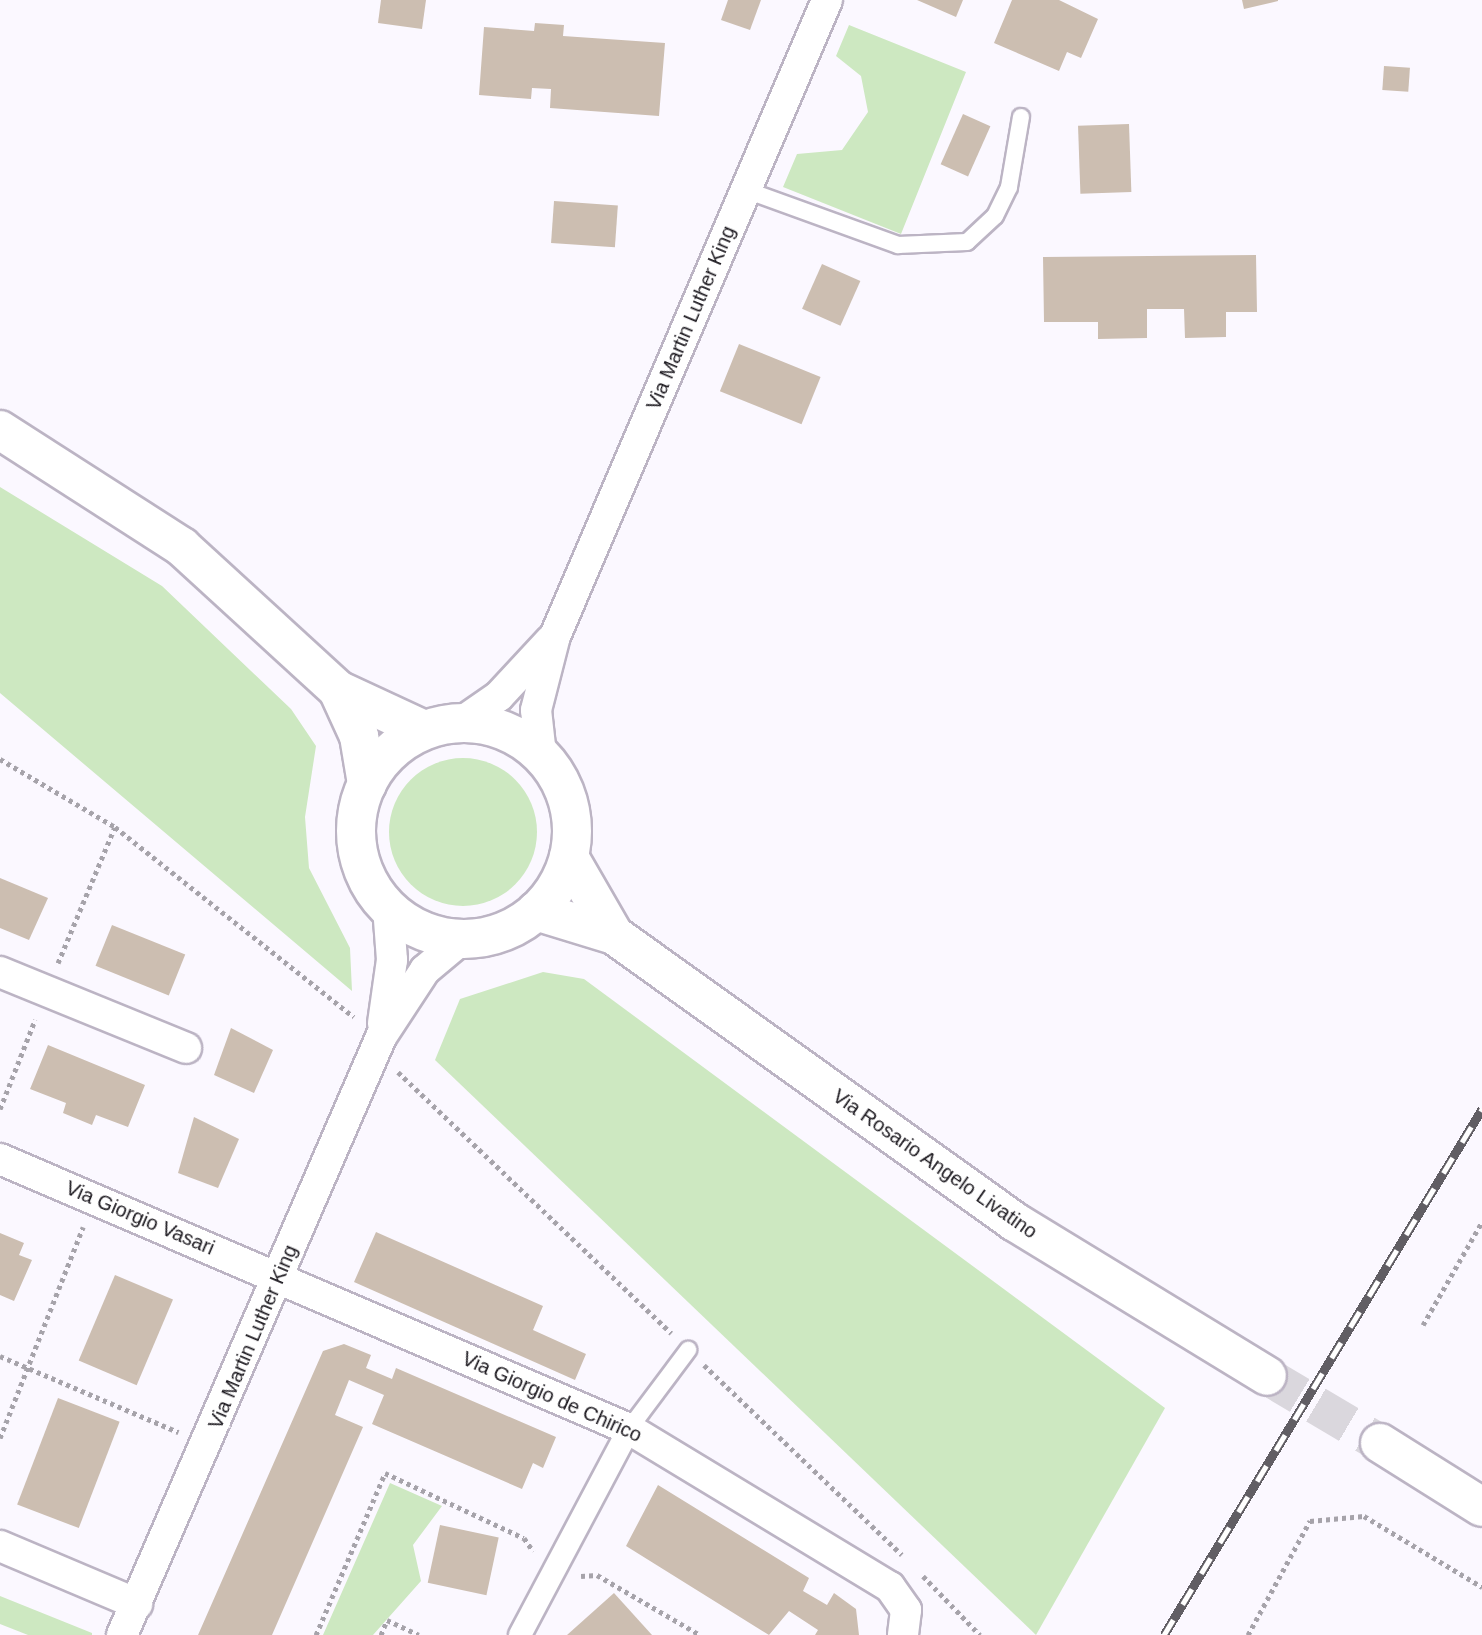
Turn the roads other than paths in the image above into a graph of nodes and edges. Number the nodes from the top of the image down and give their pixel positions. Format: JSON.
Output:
{"nodes":[{"id":1,"x":827,"y":0,"type":"edge"},
{"id":2,"x":1021,"y":117,"type":"dead end"},
{"id":3,"x":746,"y":190,"type":"junction"},
{"id":4,"x":0,"y":430,"type":"edge"},
{"id":5,"x":555,"y":636,"type":"junction"},
{"id":6,"x":338,"y":690,"type":"junction"},
{"id":7,"x":442,"y":726,"type":"junction"},
{"id":8,"x":541,"y":755,"type":"junction"},
{"id":9,"x":367,"y":784,"type":"junction"},
{"id":10,"x":569,"y":857,"type":"junction"},
{"id":11,"x":388,"y":907,"type":"junction"},
{"id":12,"x":536,"y":911,"type":"junction"},
{"id":13,"x":614,"y":935,"type":"junction"},
{"id":14,"x":462,"y":939,"type":"junction"},
{"id":15,"x":0,"y":972,"type":"edge"},
{"id":16,"x":373,"y":1031,"type":"junction"},
{"id":17,"x":186,"y":1048,"type":"dead end"},
{"id":18,"x":0,"y":1159,"type":"edge"},
{"id":19,"x":280,"y":1277,"type":"junction"},
{"id":20,"x":688,"y":1350,"type":"dead end"},
{"id":21,"x":1267,"y":1376,"type":"tunnel mouth"},
{"id":22,"x":629,"y":1429,"type":"junction"},
{"id":23,"x":1380,"y":1443,"type":"tunnel mouth"},
{"id":24,"x":1482,"y":1507,"type":"edge"},
{"id":25,"x":0,"y":1546,"type":"edge"},
{"id":26,"x":137,"y":1604,"type":"junction"},
{"id":27,"x":122,"y":1635,"type":"edge"},
{"id":28,"x":520,"y":1635,"type":"edge"},
{"id":29,"x":903,"y":1635,"type":"edge"}],
"edges":[{"from":1,"to":3,"type":"street","name":"Via Martin Luther King"},
{"from":2,"to":3,"type":"lane"},
{"from":3,"to":5,"type":"street","name":"Via Martin Luther King"},
{"from":4,"to":6,"type":"street"},
{"from":5,"to":7,"type":"street"},
{"from":5,"to":8,"type":"street"},
{"from":6,"to":7,"type":"street"},
{"from":6,"to":9,"type":"street"},
{"from":7,"to":8,"type":"street"},
{"from":7,"to":9,"type":"street"},
{"from":8,"to":10,"type":"street"},
{"from":9,"to":11,"type":"street"},
{"from":10,"to":12,"type":"street"},
{"from":10,"to":13,"type":"street","name":"Via Rosario Angelo Livatino"},
{"from":11,"to":14,"type":"street"},
{"from":11,"to":16,"type":"street"},
{"from":12,"to":13,"type":"street","name":"Via Rosario Angelo Livatino"},
{"from":12,"to":14,"type":"street"},
{"from":13,"to":21,"type":"street","name":"Via Rosario Angelo Livatino"},
{"from":14,"to":16,"type":"street"},
{"from":15,"to":17,"type":"street"},
{"from":16,"to":19,"type":"street","name":"Via Martin Luther King"},
{"from":18,"to":19,"type":"street","name":"Via Giorgio Vasari"},
{"from":19,"to":22,"type":"street","name":"Via Giorgio de Chirico"},
{"from":19,"to":26,"type":"street","name":"Via Martin Luther King"},
{"from":20,"to":22,"type":"lane"},
{"from":22,"to":28,"type":"street"},
{"from":22,"to":29,"type":"street","name":"Via Giorgio de Chirico"},
{"from":23,"to":24,"type":"street"},
{"from":25,"to":26,"type":"street"},
{"from":26,"to":27,"type":"street","name":"Via Martin Luther King"}]}
